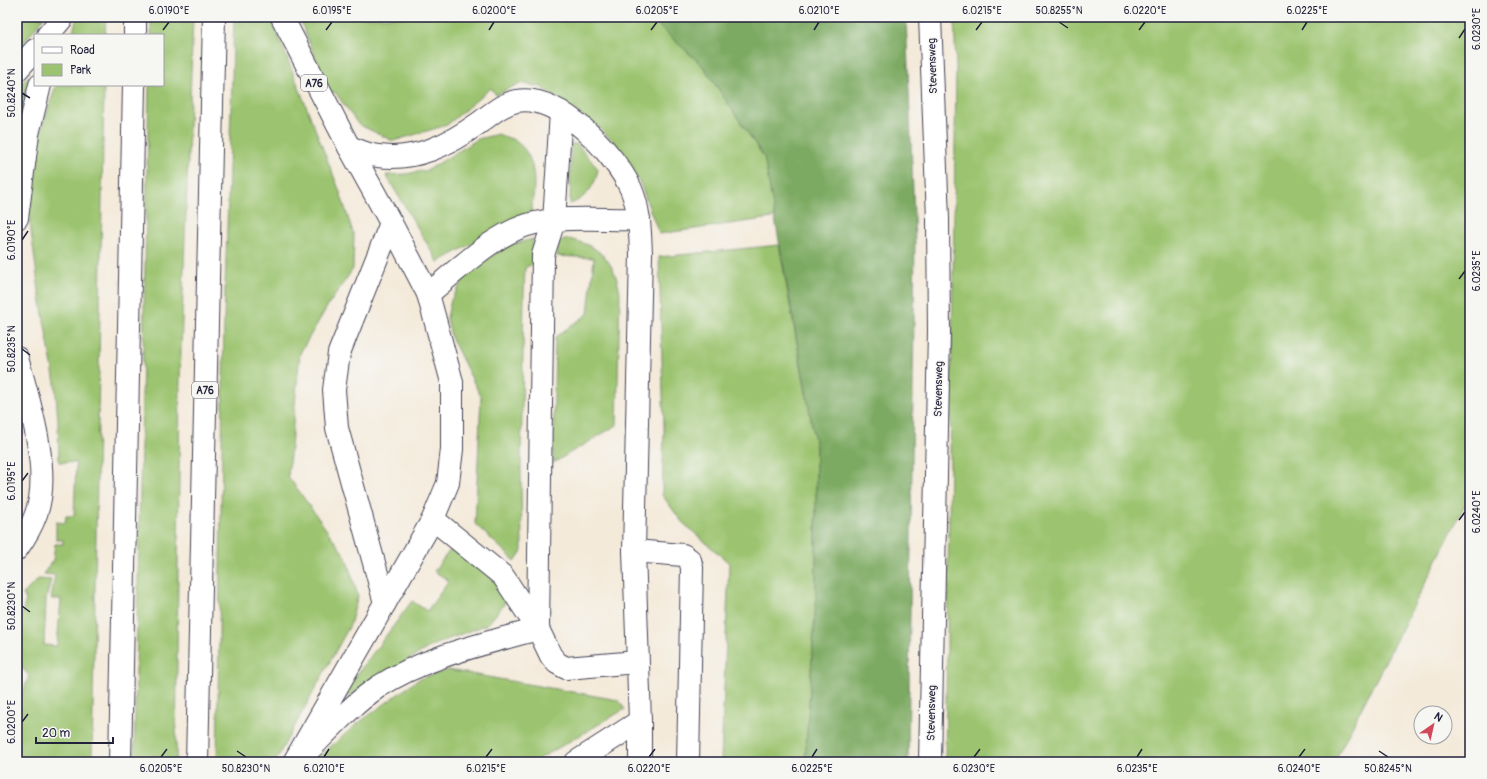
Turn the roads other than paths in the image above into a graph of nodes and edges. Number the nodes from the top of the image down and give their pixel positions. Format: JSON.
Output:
{"nodes":[{"id":1,"x":63,"y":17,"type":"edge"},
{"id":2,"x":135,"y":17,"type":"edge"},
{"id":3,"x":214,"y":17,"type":"edge"},
{"id":4,"x":282,"y":17,"type":"edge"},
{"id":5,"x":930,"y":17,"type":"edge"},
{"id":6,"x":49,"y":34,"type":"edge"},
{"id":7,"x":57,"y":34,"type":"edge"},
{"id":8,"x":135,"y":34,"type":"edge"},
{"id":9,"x":34,"y":51,"type":"edge"},
{"id":10,"x":17,"y":70,"type":"edge"},
{"id":11,"x":40,"y":86,"type":"edge"},
{"id":12,"x":134,"y":86,"type":"edge"},
{"id":13,"x":561,"y":112,"type":"junction"},
{"id":14,"x":349,"y":147,"type":"junction"},
{"id":15,"x":17,"y":218,"type":"edge"},
{"id":16,"x":639,"y":219,"type":"junction"},
{"id":17,"x":554,"y":221,"type":"junction"},
{"id":18,"x":391,"y":223,"type":"junction"},
{"id":19,"x":428,"y":294,"type":"junction"},
{"id":20,"x":17,"y":358,"type":"edge"},
{"id":21,"x":433,"y":519,"type":"junction"},
{"id":22,"x":17,"y":549,"type":"edge"},
{"id":23,"x":634,"y":551,"type":"junction"},
{"id":24,"x":385,"y":603,"type":"junction"},
{"id":25,"x":538,"y":628,"type":"junction"},
{"id":26,"x":637,"y":662,"type":"junction"},
{"id":27,"x":640,"y":721,"type":"junction"},
{"id":28,"x":120,"y":762,"type":"edge"},
{"id":29,"x":197,"y":762,"type":"edge"},
{"id":30,"x":294,"y":762,"type":"edge"},
{"id":31,"x":299,"y":762,"type":"edge"},
{"id":32,"x":576,"y":762,"type":"edge"},
{"id":33,"x":640,"y":762,"type":"edge"},
{"id":34,"x":688,"y":762,"type":"edge"},
{"id":35,"x":930,"y":762,"type":"edge"}],
"edges":[{"from":1,"to":6,"type":"main road"},
{"from":1,"to":7,"type":"main road"},
{"from":2,"to":8,"type":"main road"},
{"from":3,"to":29,"type":"main road","number":"A76"},
{"from":4,"to":14,"type":"main road","number":"A76"},
{"from":5,"to":35,"type":"main road","name":"Stevensweg"},
{"from":9,"to":10,"type":"main road"},
{"from":11,"to":15,"type":"main road"},
{"from":12,"to":28,"type":"main road"},
{"from":13,"to":14,"type":"main road"},
{"from":13,"to":16,"type":"main road"},
{"from":13,"to":17,"type":"main road"},
{"from":14,"to":18,"type":"main road","number":"A76"},
{"from":16,"to":17,"type":"main road"},
{"from":16,"to":23,"type":"main road"},
{"from":17,"to":19,"type":"main road"},
{"from":17,"to":25,"type":"main road"},
{"from":18,"to":19,"type":"main road","number":"A76"},
{"from":18,"to":24,"type":"main road"},
{"from":19,"to":21,"type":"main road","number":"A76"},
{"from":20,"to":22,"type":"main road"},
{"from":21,"to":24,"type":"main road","number":"A76"},
{"from":21,"to":25,"type":"main road"},
{"from":23,"to":26,"type":"main road"},
{"from":23,"to":34,"type":"main road"},
{"from":24,"to":30,"type":"main road","number":"A76"},
{"from":25,"to":26,"type":"main road"},
{"from":25,"to":31,"type":"main road"},
{"from":26,"to":27,"type":"main road"},
{"from":27,"to":32,"type":"main road"},
{"from":27,"to":33,"type":"main road"}]}
